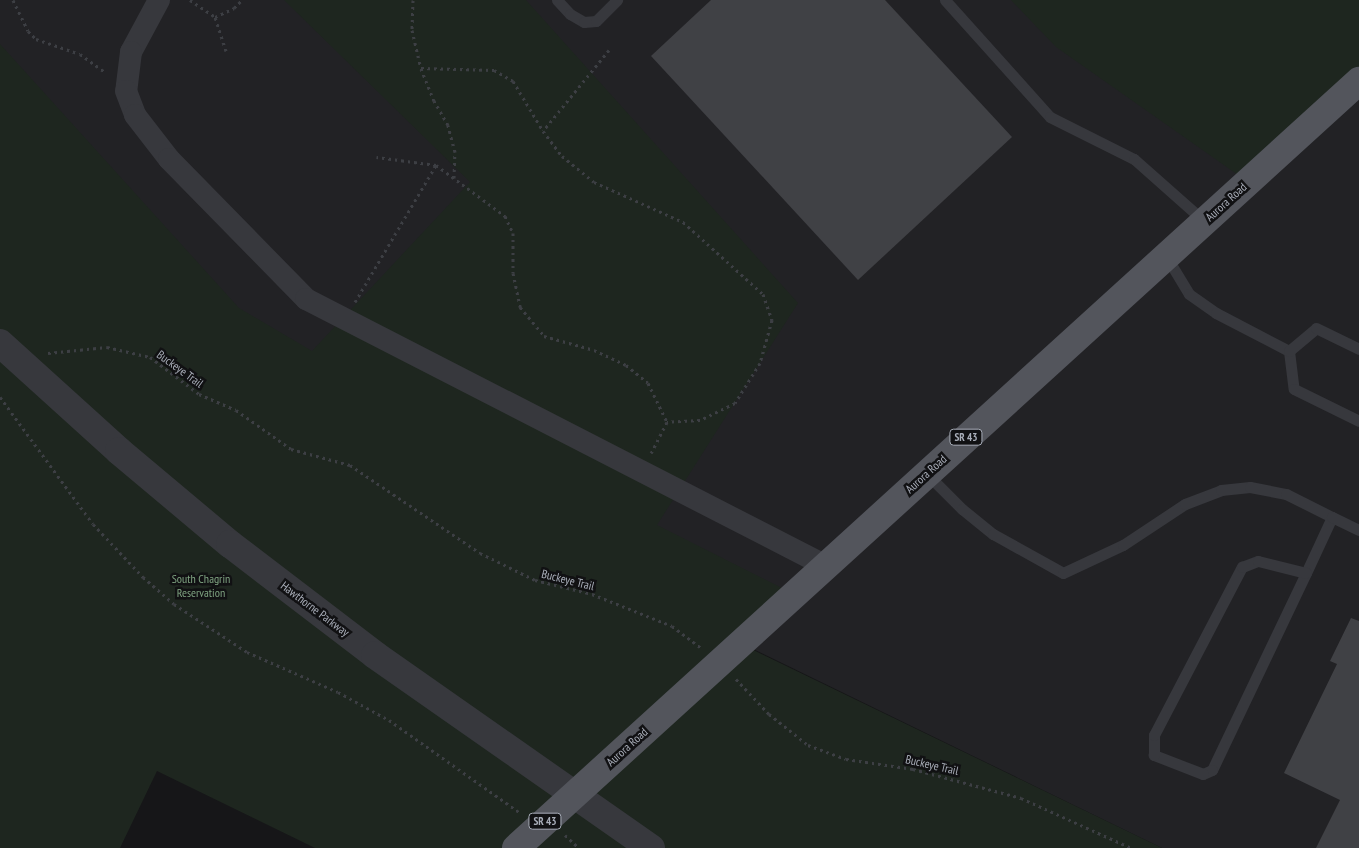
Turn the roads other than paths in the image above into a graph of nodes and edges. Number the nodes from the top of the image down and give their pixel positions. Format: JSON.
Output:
{"nodes":[{"id":1,"x":159,"y":0,"type":"edge"},
{"id":2,"x":558,"y":0,"type":"edge"},
{"id":3,"x":616,"y":0,"type":"edge"},
{"id":4,"x":945,"y":0,"type":"edge"},
{"id":5,"x":1359,"y":81,"type":"edge"},
{"id":6,"x":1204,"y":222,"type":"junction"},
{"id":7,"x":1166,"y":256,"type":"junction"},
{"id":8,"x":1359,"y":349,"type":"edge"},
{"id":9,"x":7,"y":350,"type":"edge"},
{"id":10,"x":1289,"y":351,"type":"junction"},
{"id":11,"x":1359,"y":422,"type":"edge"},
{"id":12,"x":926,"y":473,"type":"junction"},
{"id":13,"x":1332,"y":517,"type":"junction"},
{"id":14,"x":1359,"y":530,"type":"edge"},
{"id":15,"x":824,"y":565,"type":"junction"},
{"id":16,"x":1306,"y":573,"type":"junction"},
{"id":17,"x":575,"y":795,"type":"junction"},
{"id":18,"x":516,"y":848,"type":"edge"},
{"id":19,"x":652,"y":848,"type":"edge"}],
"edges":[{"from":1,"to":15,"type":"street"},
{"from":2,"to":3,"type":"lane"},
{"from":4,"to":6,"type":"lane"},
{"from":5,"to":6,"type":"main road","name":"Aurora Road","number":"SR 43"},
{"from":6,"to":7,"type":"main road","name":"Aurora Road","number":"SR 43"},
{"from":7,"to":10,"type":"lane"},
{"from":7,"to":12,"type":"main road","name":"Aurora Road","number":"SR 43"},
{"from":8,"to":10,"type":"lane"},
{"from":9,"to":17,"type":"street","name":"Hawthorne Parkway"},
{"from":10,"to":11,"type":"lane"},
{"from":12,"to":13,"type":"lane"},
{"from":12,"to":15,"type":"main road","name":"Aurora Road","number":"SR 43"},
{"from":13,"to":14,"type":"lane"},
{"from":13,"to":16,"type":"lane"},
{"from":15,"to":17,"type":"main road","name":"Aurora Road","number":"SR 43"},
{"from":16,"to":16,"type":"lane"},
{"from":17,"to":18,"type":"main road","name":"Aurora Road","number":"SR 43"},
{"from":17,"to":19,"type":"street","name":"Hawthorne Parkway"}]}
